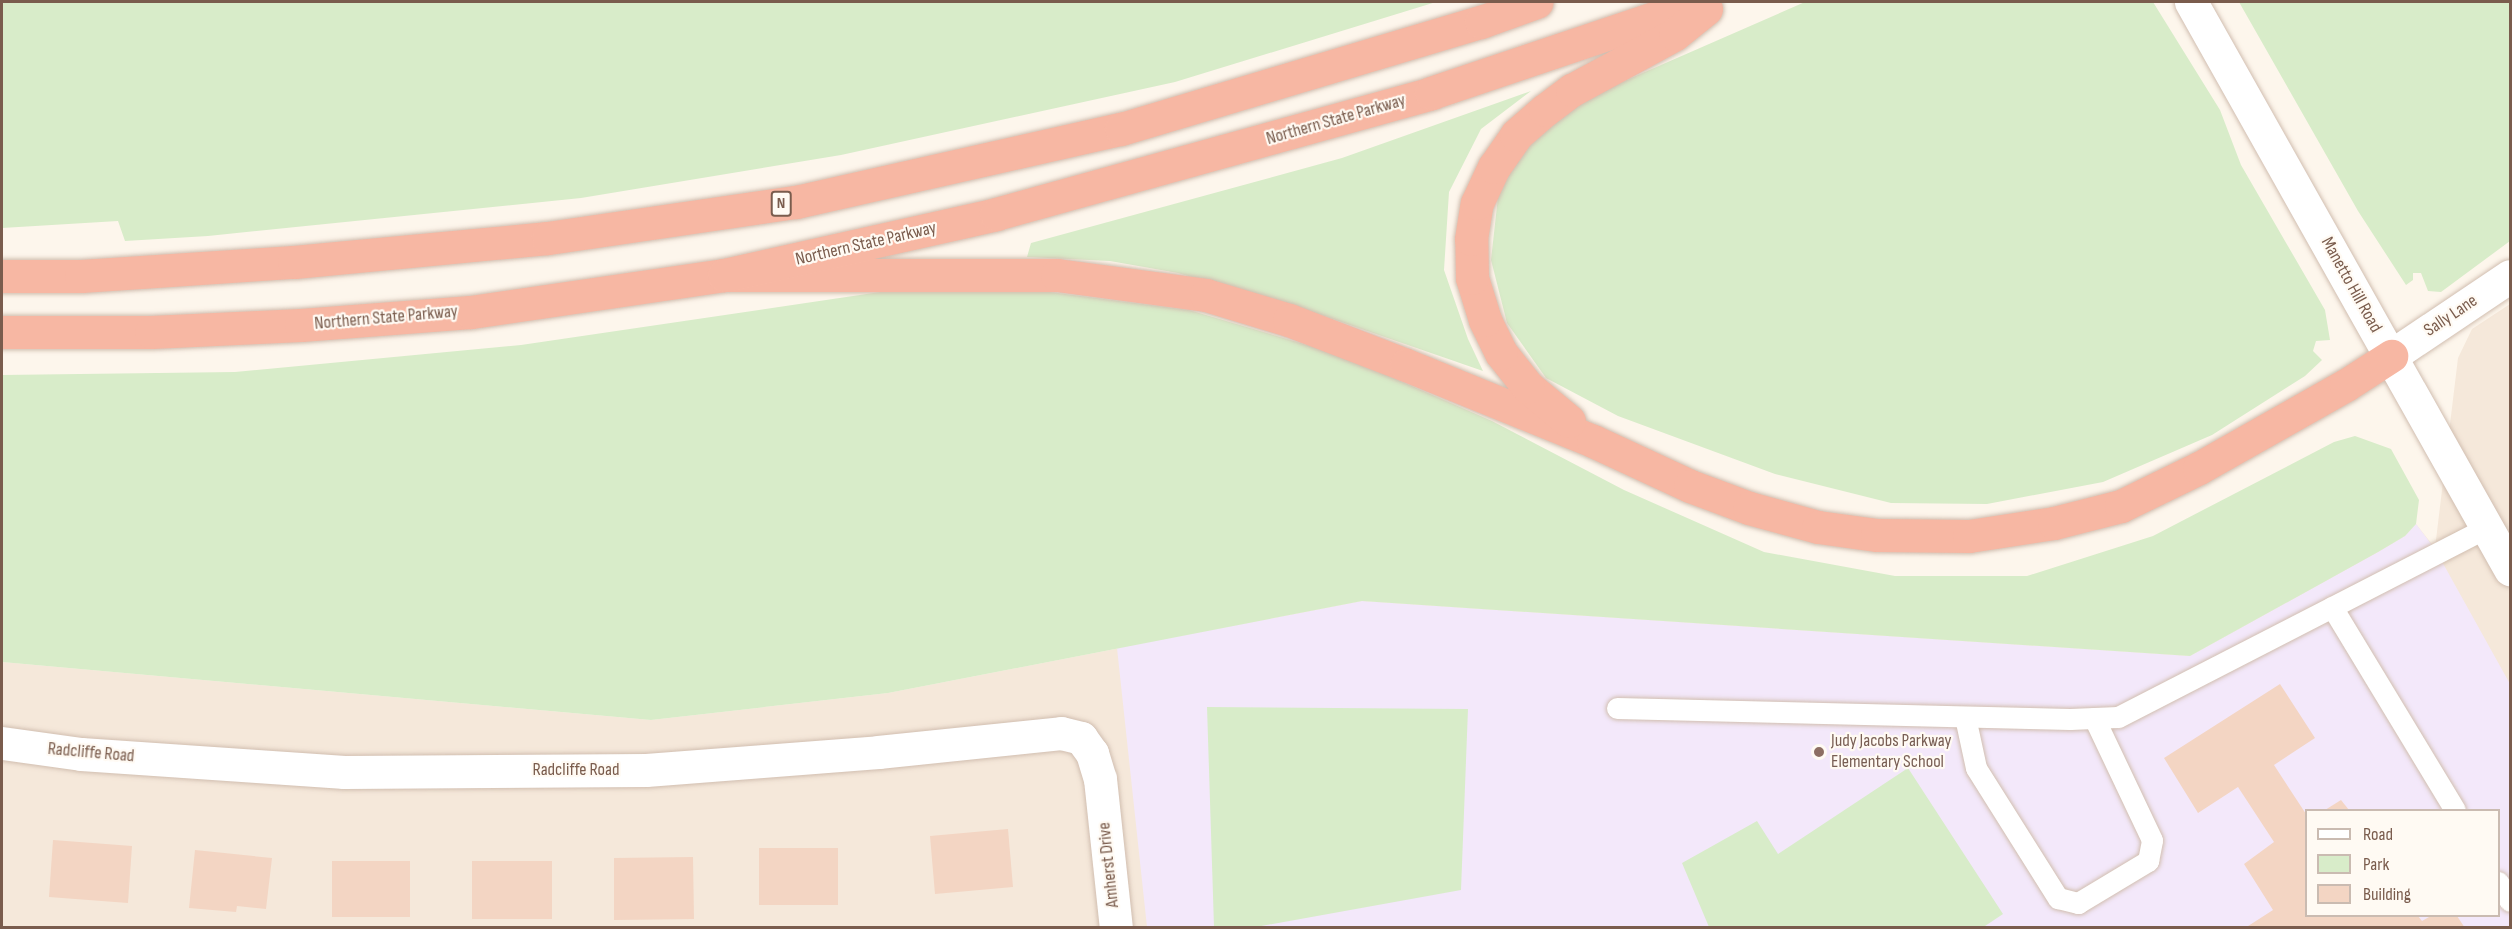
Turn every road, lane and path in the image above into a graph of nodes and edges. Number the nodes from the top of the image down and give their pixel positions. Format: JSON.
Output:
{"nodes":[{"id":1,"x":1537,"y":2,"type":"edge"},
{"id":2,"x":1702,"y":2,"type":"edge"},
{"id":3,"x":1716,"y":2,"type":"edge"},
{"id":4,"x":2191,"y":2,"type":"edge"},
{"id":5,"x":724,"y":275,"type":"junction"},
{"id":6,"x":2,"y":276,"type":"edge"},
{"id":7,"x":2511,"y":276,"type":"edge"},
{"id":8,"x":2,"y":332,"type":"edge"},
{"id":9,"x":2391,"y":356,"type":"junction"},
{"id":10,"x":1593,"y":441,"type":"junction"},
{"id":11,"x":2487,"y":527,"type":"junction"},
{"id":12,"x":2511,"y":568,"type":"edge"},
{"id":13,"x":2332,"y":607,"type":"junction"},
{"id":14,"x":1617,"y":708,"type":"dead end"},
{"id":15,"x":1965,"y":717,"type":"junction"},
{"id":16,"x":2094,"y":718,"type":"junction"},
{"id":17,"x":2,"y":743,"type":"edge"},
{"id":18,"x":1103,"y":803,"type":"joint"},
{"id":19,"x":2454,"y":809,"type":"edge"},
{"id":20,"x":2500,"y":884,"type":"edge"},
{"id":21,"x":2511,"y":901,"type":"edge"},
{"id":22,"x":1116,"y":927,"type":"edge"}],
"edges":[{"from":1,"to":6,"type":"highway","number":"N"},
{"from":2,"to":5,"type":"highway","name":"Northern State Parkway"},
{"from":3,"to":10,"type":"highway"},
{"from":4,"to":9,"type":"street","name":"Manetto Hill Road"},
{"from":5,"to":8,"type":"highway","name":"Northern State Parkway"},
{"from":5,"to":10,"type":"highway"},
{"from":7,"to":9,"type":"street","name":"Sally Lane"},
{"from":9,"to":10,"type":"highway"},
{"from":9,"to":11,"type":"street","name":"Manetto Hill Road"},
{"from":11,"to":12,"type":"street","name":"Manetto Hill Road"},
{"from":11,"to":13,"type":"lane"},
{"from":13,"to":16,"type":"lane"},
{"from":13,"to":19,"type":"lane"},
{"from":14,"to":15,"type":"lane"},
{"from":15,"to":16,"type":"lane"},
{"from":15,"to":16,"type":"lane"},
{"from":17,"to":18,"type":"street","name":"Radcliffe Road"},
{"from":18,"to":22,"type":"street","name":"Amherst Drive"},
{"from":20,"to":21,"type":"lane"}]}
